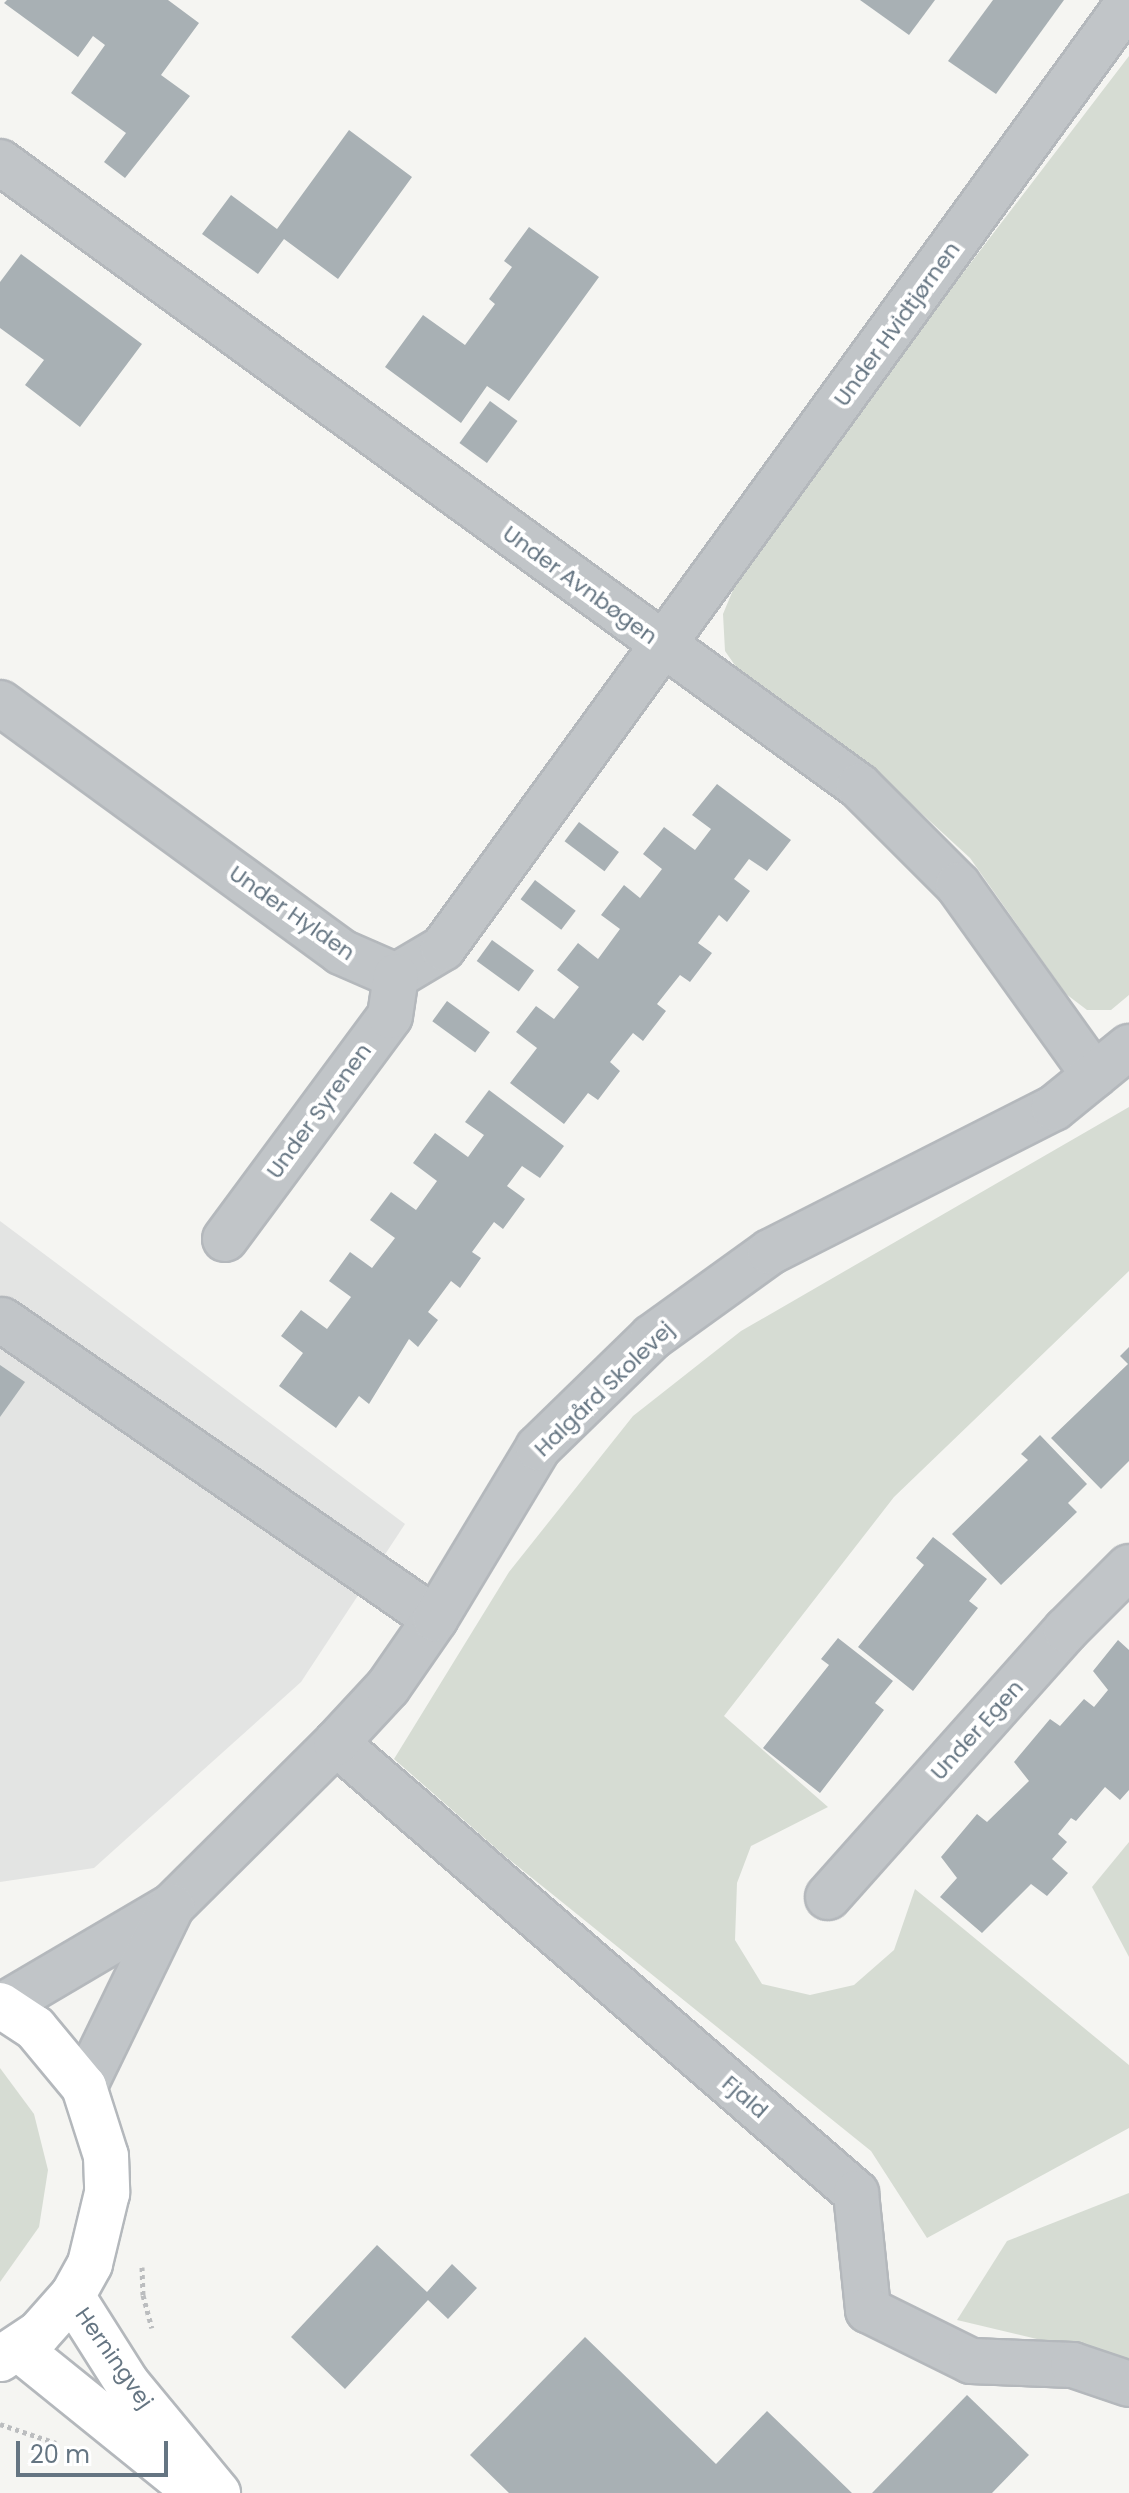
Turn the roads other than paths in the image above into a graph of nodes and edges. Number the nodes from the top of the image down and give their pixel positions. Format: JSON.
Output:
{"nodes":[{"id":1,"x":1129,"y":2,"type":"edge"},
{"id":2,"x":0,"y":162,"type":"edge"},
{"id":3,"x":662,"y":644,"type":"junction"},
{"id":4,"x":0,"y":703,"type":"edge"},
{"id":5,"x":396,"y":976,"type":"junction"},
{"id":6,"x":1129,"y":1047,"type":"edge"},
{"id":7,"x":1094,"y":1075,"type":"junction"},
{"id":8,"x":225,"y":1239,"type":"dead end"},
{"id":9,"x":2,"y":1320,"type":"dead end"},
{"id":10,"x":1129,"y":1567,"type":"edge"},
{"id":11,"x":435,"y":1619,"type":"junction"},
{"id":12,"x":336,"y":1743,"type":"junction"},
{"id":13,"x":828,"y":1897,"type":"dead end"},
{"id":14,"x":172,"y":1906,"type":"junction"},
{"id":15,"x":1,"y":2005,"type":"edge"},
{"id":16,"x":84,"y":2087,"type":"junction"},
{"id":17,"x":72,"y":2296,"type":"junction"},
{"id":18,"x":9,"y":2354,"type":"edge"},
{"id":19,"x":1129,"y":2384,"type":"edge"},
{"id":20,"x":198,"y":2493,"type":"edge"},
{"id":21,"x":218,"y":2493,"type":"edge"}],
"edges":[{"from":1,"to":3,"type":"street","name":"Under Hvidtjørnen"},
{"from":2,"to":3,"type":"street","name":"Under Avnbøgen"},
{"from":3,"to":5,"type":"street"},
{"from":3,"to":7,"type":"street","name":"Under Avnbøgen"},
{"from":4,"to":5,"type":"street","name":"Under Hylden"},
{"from":5,"to":8,"type":"street","name":"Under Syrenen"},
{"from":6,"to":7,"type":"street","name":"Halgård Skolevej"},
{"from":7,"to":11,"type":"street","name":"Halgård Skolevej"},
{"from":9,"to":11,"type":"street"},
{"from":10,"to":13,"type":"street","name":"Under Egen"},
{"from":11,"to":12,"type":"street","name":"Halgård Skolevej"},
{"from":12,"to":14,"type":"street","name":"Halgård Skolevej"},
{"from":12,"to":19,"type":"street","name":"Fjald"},
{"from":14,"to":15,"type":"street","name":"Halgård Skolevej"},
{"from":14,"to":16,"type":"street","name":"Halgård Skolevej"},
{"from":15,"to":16,"type":"main road"},
{"from":16,"to":17,"type":"main road"},
{"from":17,"to":18,"type":"main road"},
{"from":17,"to":21,"type":"main road","name":"Herningvej"},
{"from":18,"to":20,"type":"main road","name":"Herningvej"}]}
